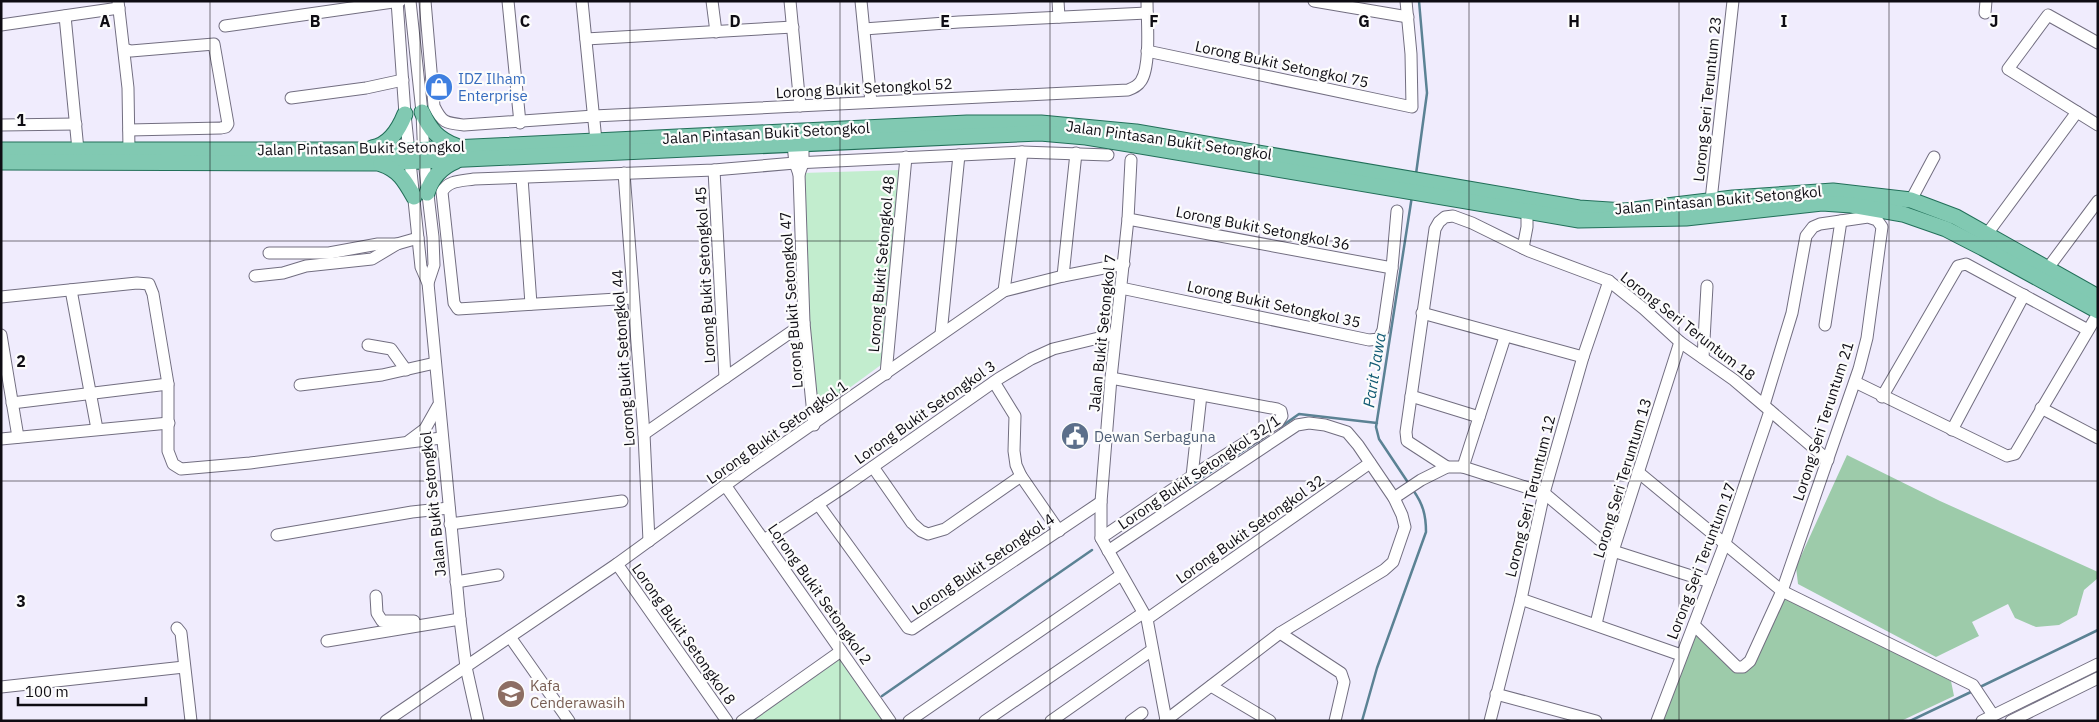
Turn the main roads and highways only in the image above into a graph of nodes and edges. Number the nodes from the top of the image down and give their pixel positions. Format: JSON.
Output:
{"nodes":[{"id":1,"x":422,"y":112,"type":"road end"},
{"id":2,"x":405,"y":114,"type":"road end"},
{"id":3,"x":1,"y":150,"type":"edge"},
{"id":4,"x":360,"y":150,"type":"junction"},
{"id":5,"x":458,"y":154,"type":"junction"},
{"id":6,"x":417,"y":155,"type":"junction"},
{"id":7,"x":1,"y":162,"type":"edge"},
{"id":8,"x":379,"y":163,"type":"junction"},
{"id":9,"x":1404,"y":185,"type":"junction"},
{"id":10,"x":1425,"y":188,"type":"junction"},
{"id":11,"x":1733,"y":198,"type":"junction"},
{"id":12,"x":1739,"y":213,"type":"junction"},
{"id":13,"x":2098,"y":297,"type":"edge"},
{"id":14,"x":2097,"y":315,"type":"edge"}],
"edges":[{"from":1,"to":5,"type":"main road"},
{"from":2,"to":4,"type":"main road"},
{"from":3,"to":4,"type":"main road","name":"Jalan Pintasan Bukit Setongkol"},
{"from":4,"to":6,"type":"main road","name":"Jalan Pintasan Bukit Setongkol"},
{"from":5,"to":6,"type":"main road","name":"Jalan Pintasan Bukit Setongkol"},
{"from":5,"to":8,"type":"main road"},
{"from":5,"to":9,"type":"main road","name":"Jalan Pintasan Bukit Setongkol"},
{"from":5,"to":9,"type":"main road","name":"Jalan Pintasan Bukit Setongkol"},
{"from":6,"to":8,"type":"main road","name":"Jalan Pintasan Bukit Setongkol"},
{"from":7,"to":8,"type":"main road","name":"Jalan Pintasan Bukit Setongkol"},
{"from":9,"to":10,"type":"main road","name":"Jalan Pintasan Bukit Setongkol"},
{"from":10,"to":11,"type":"main road","name":"Jalan Pintasan Bukit Setongkol"},
{"from":10,"to":12,"type":"main road","name":"Jalan Pintasan Bukit Setongkol"},
{"from":11,"to":12,"type":"main road"},
{"from":11,"to":13,"type":"main road","name":"Jalan Pintasan Bukit Setongkol"},
{"from":12,"to":14,"type":"main road","name":"Jalan Pintasan Bukit Setongkol"}]}
